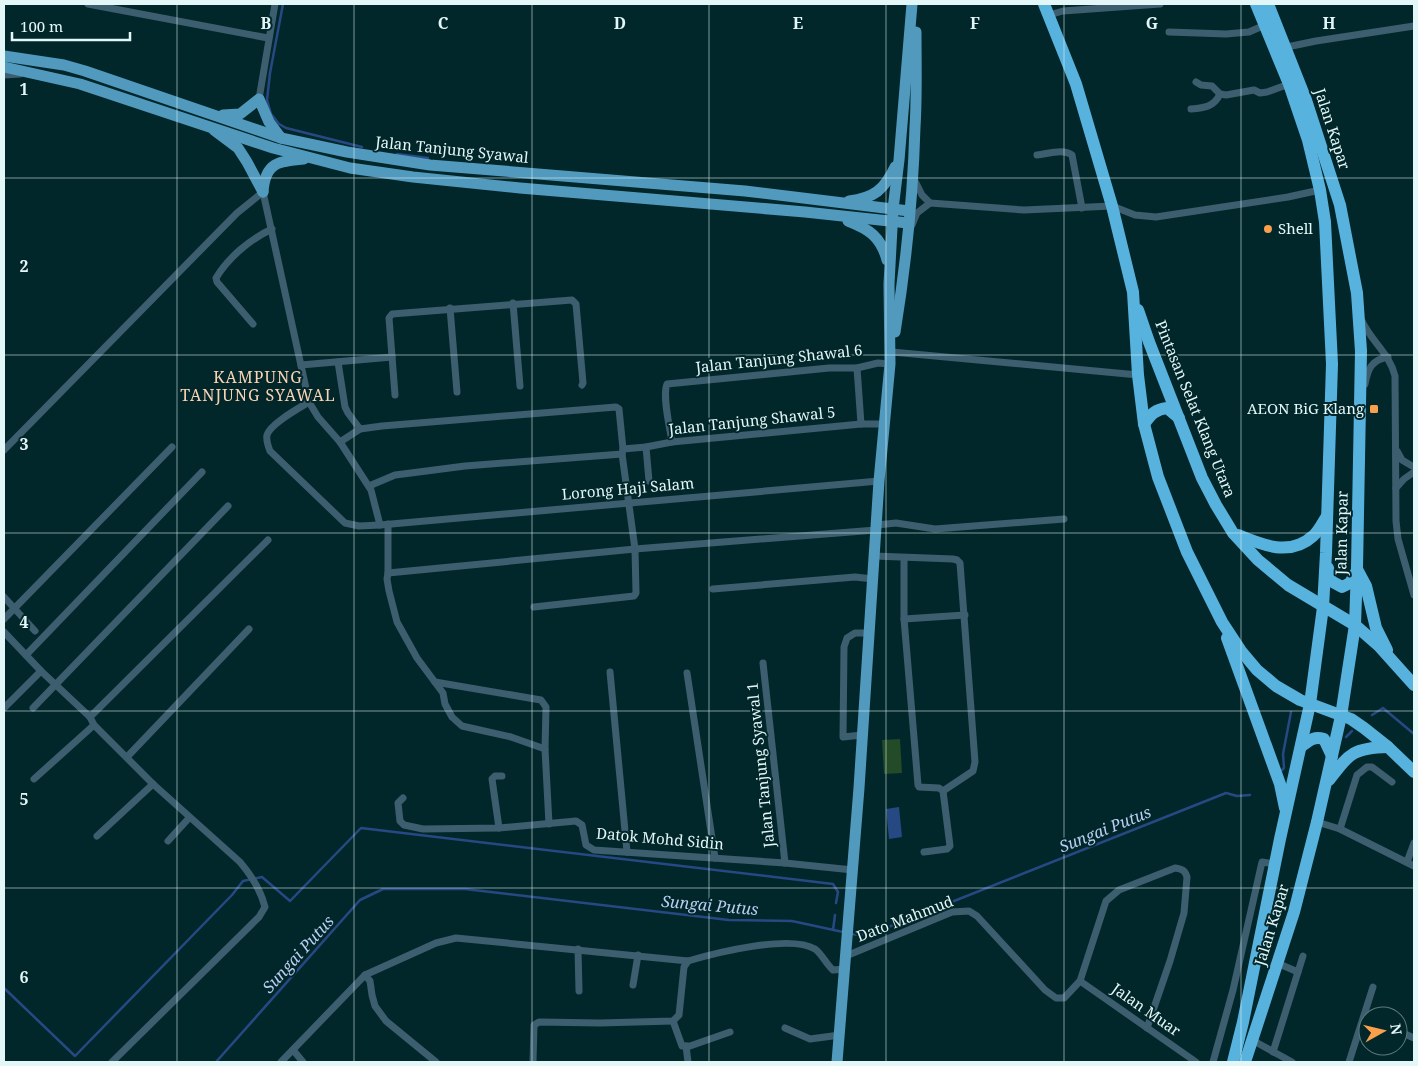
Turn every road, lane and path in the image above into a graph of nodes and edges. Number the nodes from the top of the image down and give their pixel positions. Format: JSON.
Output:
{"nodes":[{"id":1,"x":88,"y":4,"type":"edge"},
{"id":2,"x":275,"y":4,"type":"edge"},
{"id":3,"x":912,"y":4,"type":"edge"},
{"id":4,"x":916,"y":4,"type":"edge"},
{"id":5,"x":1160,"y":4,"type":"edge"},
{"id":6,"x":1256,"y":4,"type":"edge"},
{"id":7,"x":1268,"y":4,"type":"edge"},
{"id":8,"x":1047,"y":10,"type":"edge"},
{"id":9,"x":1265,"y":25,"type":"junction"},
{"id":10,"x":1414,"y":26,"type":"edge"},
{"id":11,"x":1169,"y":32,"type":"dead end"},
{"id":12,"x":268,"y":38,"type":"junction"},
{"id":13,"x":1286,"y":47,"type":"junction"},
{"id":14,"x":4,"y":51,"type":"edge"},
{"id":15,"x":4,"y":56,"type":"edge"},
{"id":16,"x":29,"y":59,"type":"junction"},
{"id":17,"x":4,"y":67,"type":"edge"},
{"id":18,"x":33,"y":72,"type":"junction"},
{"id":19,"x":4,"y":75,"type":"edge"},
{"id":20,"x":1196,"y":82,"type":"dead end"},
{"id":21,"x":1289,"y":84,"type":"junction"},
{"id":22,"x":1220,"y":94,"type":"junction"},
{"id":23,"x":259,"y":99,"type":"junction"},
{"id":24,"x":1191,"y":109,"type":"dead end"},
{"id":25,"x":219,"y":115,"type":"junction"},
{"id":26,"x":209,"y":125,"type":"junction"},
{"id":27,"x":281,"y":138,"type":"junction"},
{"id":28,"x":1037,"y":155,"type":"dead end"},
{"id":29,"x":316,"y":158,"type":"junction"},
{"id":30,"x":899,"y":160,"type":"junction"},
{"id":31,"x":912,"y":175,"type":"junction"},
{"id":32,"x":1320,"y":190,"type":"junction"},
{"id":33,"x":264,"y":192,"type":"junction"},
{"id":34,"x":832,"y":203,"type":"junction"},
{"id":35,"x":930,"y":203,"type":"junction"},
{"id":36,"x":1112,"y":206,"type":"junction"},
{"id":37,"x":1082,"y":208,"type":"junction"},
{"id":38,"x":909,"y":211,"type":"junction"},
{"id":39,"x":892,"y":215,"type":"junction"},
{"id":40,"x":835,"y":216,"type":"junction"},
{"id":41,"x":908,"y":223,"type":"junction"},
{"id":42,"x":272,"y":229,"type":"junction"},
{"id":43,"x":905,"y":253,"type":"junction"},
{"id":44,"x":889,"y":284,"type":"junction"},
{"id":45,"x":1134,"y":295,"type":"junction"},
{"id":46,"x":512,"y":304,"type":"junction"},
{"id":47,"x":450,"y":308,"type":"junction"},
{"id":48,"x":1360,"y":315,"type":"junction"},
{"id":49,"x":253,"y":324,"type":"dead end"},
{"id":50,"x":392,"y":357,"type":"junction"},
{"id":51,"x":1388,"y":357,"type":"junction"},
{"id":52,"x":891,"y":358,"type":"junction"},
{"id":53,"x":338,"y":362,"type":"junction"},
{"id":54,"x":301,"y":365,"type":"junction"},
{"id":55,"x":857,"y":368,"type":"junction"},
{"id":56,"x":1138,"y":375,"type":"junction"},
{"id":57,"x":582,"y":385,"type":"dead end"},
{"id":58,"x":520,"y":386,"type":"dead end"},
{"id":59,"x":458,"y":392,"type":"dead end"},
{"id":60,"x":395,"y":395,"type":"dead end"},
{"id":61,"x":1360,"y":401,"type":"junction"},
{"id":62,"x":309,"y":402,"type":"junction"},
{"id":63,"x":1179,"y":418,"type":"junction"},
{"id":64,"x":861,"y":424,"type":"junction"},
{"id":65,"x":884,"y":424,"type":"junction"},
{"id":66,"x":1144,"y":424,"type":"junction"},
{"id":67,"x":360,"y":429,"type":"junction"},
{"id":68,"x":340,"y":442,"type":"junction"},
{"id":69,"x":672,"y":442,"type":"junction"},
{"id":70,"x":646,"y":447,"type":"junction"},
{"id":71,"x":172,"y":448,"type":"dead end"},
{"id":72,"x":1396,"y":449,"type":"junction"},
{"id":73,"x":4,"y":450,"type":"edge"},
{"id":74,"x":623,"y":452,"type":"junction"},
{"id":75,"x":1413,"y":468,"type":"edge"},
{"id":76,"x":1396,"y":470,"type":"junction"},
{"id":77,"x":202,"y":472,"type":"dead end"},
{"id":78,"x":649,"y":481,"type":"dead end"},
{"id":79,"x":880,"y":482,"type":"junction"},
{"id":80,"x":368,"y":486,"type":"junction"},
{"id":81,"x":1396,"y":488,"type":"junction"},
{"id":82,"x":630,"y":503,"type":"junction"},
{"id":83,"x":228,"y":506,"type":"dead end"},
{"id":84,"x":1328,"y":515,"type":"junction"},
{"id":85,"x":1064,"y":519,"type":"dead end"},
{"id":86,"x":388,"y":524,"type":"junction"},
{"id":87,"x":380,"y":525,"type":"junction"},
{"id":88,"x":876,"y":527,"type":"junction"},
{"id":89,"x":1233,"y":533,"type":"junction"},
{"id":90,"x":268,"y":540,"type":"dead end"},
{"id":91,"x":635,"y":549,"type":"junction"},
{"id":92,"x":1326,"y":553,"type":"junction"},
{"id":93,"x":874,"y":556,"type":"junction"},
{"id":94,"x":904,"y":558,"type":"junction"},
{"id":95,"x":1357,"y":568,"type":"junction"},
{"id":96,"x":388,"y":573,"type":"junction"},
{"id":97,"x":873,"y":579,"type":"junction"},
{"id":98,"x":713,"y":589,"type":"dead end"},
{"id":99,"x":1414,"y":596,"type":"edge"},
{"id":100,"x":4,"y":597,"type":"edge"},
{"id":101,"x":534,"y":607,"type":"dead end"},
{"id":102,"x":1323,"y":607,"type":"junction"},
{"id":103,"x":14,"y":609,"type":"junction"},
{"id":104,"x":965,"y":615,"type":"junction"},
{"id":105,"x":4,"y":619,"type":"edge"},
{"id":106,"x":904,"y":619,"type":"junction"},
{"id":107,"x":1222,"y":622,"type":"junction"},
{"id":108,"x":1355,"y":625,"type":"junction"},
{"id":109,"x":249,"y":629,"type":"dead end"},
{"id":110,"x":35,"y":631,"type":"dead end"},
{"id":111,"x":4,"y":632,"type":"edge"},
{"id":112,"x":869,"y":634,"type":"junction"},
{"id":113,"x":26,"y":655,"type":"junction"},
{"id":114,"x":1391,"y":658,"type":"junction"},
{"id":115,"x":763,"y":663,"type":"dead end"},
{"id":116,"x":41,"y":671,"type":"junction"},
{"id":117,"x":610,"y":672,"type":"dead end"},
{"id":118,"x":687,"y":673,"type":"dead end"},
{"id":119,"x":435,"y":682,"type":"junction"},
{"id":120,"x":56,"y":685,"type":"junction"},
{"id":121,"x":1414,"y":685,"type":"edge"},
{"id":122,"x":1310,"y":704,"type":"junction"},
{"id":123,"x":4,"y":708,"type":"edge"},
{"id":124,"x":33,"y":708,"type":"dead end"},
{"id":125,"x":1341,"y":716,"type":"junction"},
{"id":126,"x":90,"y":717,"type":"junction"},
{"id":127,"x":94,"y":725,"type":"junction"},
{"id":128,"x":862,"y":735,"type":"junction"},
{"id":129,"x":1302,"y":746,"type":"junction"},
{"id":130,"x":1388,"y":747,"type":"junction"},
{"id":131,"x":545,"y":749,"type":"junction"},
{"id":132,"x":1332,"y":756,"type":"junction"},
{"id":133,"x":127,"y":757,"type":"junction"},
{"id":134,"x":1414,"y":772,"type":"edge"},
{"id":135,"x":502,"y":776,"type":"dead end"},
{"id":136,"x":34,"y":779,"type":"dead end"},
{"id":137,"x":1392,"y":782,"type":"dead end"},
{"id":138,"x":153,"y":784,"type":"junction"},
{"id":139,"x":1326,"y":784,"type":"junction"},
{"id":140,"x":943,"y":791,"type":"junction"},
{"id":141,"x":403,"y":798,"type":"dead end"},
{"id":142,"x":1286,"y":813,"type":"junction"},
{"id":143,"x":189,"y":818,"type":"junction"},
{"id":144,"x":1317,"y":822,"type":"junction"},
{"id":145,"x":549,"y":824,"type":"junction"},
{"id":146,"x":499,"y":828,"type":"junction"},
{"id":147,"x":1340,"y":829,"type":"junction"},
{"id":148,"x":97,"y":836,"type":"dead end"},
{"id":149,"x":168,"y":841,"type":"dead end"},
{"id":150,"x":1414,"y":844,"type":"edge"},
{"id":151,"x":627,"y":852,"type":"junction"},
{"id":152,"x":924,"y":852,"type":"dead end"},
{"id":153,"x":715,"y":858,"type":"junction"},
{"id":154,"x":785,"y":863,"type":"junction"},
{"id":155,"x":1275,"y":864,"type":"junction"},
{"id":156,"x":1411,"y":864,"type":"edge"},
{"id":157,"x":853,"y":870,"type":"junction"},
{"id":158,"x":578,"y":949,"type":"junction"},
{"id":159,"x":638,"y":955,"type":"junction"},
{"id":160,"x":846,"y":956,"type":"junction"},
{"id":161,"x":1303,"y":956,"type":"dead end"},
{"id":162,"x":688,"y":961,"type":"junction"},
{"id":163,"x":1277,"y":962,"type":"junction"},
{"id":164,"x":845,"y":969,"type":"junction"},
{"id":165,"x":1298,"y":972,"type":"junction"},
{"id":166,"x":365,"y":975,"type":"junction"},
{"id":167,"x":1080,"y":981,"type":"junction"},
{"id":168,"x":633,"y":985,"type":"dead end"},
{"id":169,"x":1373,"y":987,"type":"dead end"},
{"id":170,"x":579,"y":991,"type":"dead end"},
{"id":171,"x":1368,"y":1006,"type":"edge"},
{"id":172,"x":673,"y":1021,"type":"junction"},
{"id":173,"x":785,"y":1028,"type":"dead end"},
{"id":174,"x":1147,"y":1028,"type":"junction"},
{"id":175,"x":730,"y":1032,"type":"dead end"},
{"id":176,"x":840,"y":1035,"type":"junction"},
{"id":177,"x":1358,"y":1038,"type":"edge"},
{"id":178,"x":1252,"y":1040,"type":"junction"},
{"id":179,"x":686,"y":1046,"type":"junction"},
{"id":180,"x":292,"y":1050,"type":"junction"},
{"id":181,"x":1273,"y":1052,"type":"junction"},
{"id":182,"x":112,"y":1062,"type":"edge"},
{"id":183,"x":281,"y":1062,"type":"edge"},
{"id":184,"x":303,"y":1062,"type":"edge"},
{"id":185,"x":436,"y":1062,"type":"edge"},
{"id":186,"x":533,"y":1062,"type":"edge"},
{"id":187,"x":688,"y":1062,"type":"edge"},
{"id":188,"x":837,"y":1062,"type":"edge"},
{"id":189,"x":1196,"y":1062,"type":"edge"},
{"id":190,"x":1213,"y":1062,"type":"edge"},
{"id":191,"x":1233,"y":1062,"type":"edge"},
{"id":192,"x":1245,"y":1062,"type":"edge"},
{"id":193,"x":1292,"y":1062,"type":"edge"},
{"id":194,"x":1349,"y":1062,"type":"edge"}],
"edges":[{"from":1,"to":12,"type":"street"},
{"from":2,"to":12,"type":"street"},
{"from":3,"to":30,"type":"main road"},
{"from":4,"to":31,"type":"main road"},
{"from":5,"to":8,"type":"street"},
{"from":6,"to":9,"type":"highway","name":"Jalan Kapar"},
{"from":7,"to":13,"type":"highway","name":"Jalan Kapar"},
{"from":8,"to":36,"type":"highway","name":"Pintasan Selat Klang Utara"},
{"from":9,"to":11,"type":"street"},
{"from":9,"to":21,"type":"highway","name":"Jalan Kapar"},
{"from":10,"to":13,"type":"street"},
{"from":12,"to":23,"type":"street"},
{"from":13,"to":48,"type":"highway","name":"Jalan Kapar"},
{"from":14,"to":16,"type":"street"},
{"from":15,"to":16,"type":"main road","name":"Jalan Tanjung Syawal"},
{"from":16,"to":25,"type":"main road","name":"Jalan Tanjung Syawal"},
{"from":17,"to":18,"type":"main road","name":"Jalan Tanjung Syawal"},
{"from":18,"to":19,"type":"street"},
{"from":18,"to":26,"type":"main road","name":"Jalan Tanjung Syawal"},
{"from":20,"to":22,"type":"street"},
{"from":21,"to":22,"type":"street"},
{"from":21,"to":32,"type":"highway","name":"Jalan Kapar"},
{"from":22,"to":24,"type":"street"},
{"from":23,"to":25,"type":"main road"},
{"from":23,"to":27,"type":"main road"},
{"from":25,"to":27,"type":"main road","name":"Jalan Tanjung Syawal"},
{"from":26,"to":29,"type":"main road","name":"Jalan Tanjung Syawal"},
{"from":26,"to":33,"type":"main road"},
{"from":27,"to":34,"type":"main road","name":"Jalan Tanjung Syawal"},
{"from":28,"to":37,"type":"street"},
{"from":29,"to":33,"type":"main road"},
{"from":29,"to":40,"type":"main road","name":"Jalan Tanjung Syawal"},
{"from":30,"to":34,"type":"main road"},
{"from":30,"to":39,"type":"main road"},
{"from":31,"to":35,"type":"street"},
{"from":31,"to":38,"type":"main road"},
{"from":32,"to":36,"type":"street"},
{"from":32,"to":84,"type":"highway","name":"Jalan Kapar"},
{"from":33,"to":42,"type":"street"},
{"from":33,"to":73,"type":"street"},
{"from":34,"to":39,"type":"main road","name":"Jalan Tanjung Syawal"},
{"from":35,"to":37,"type":"street"},
{"from":35,"to":43,"type":"street"},
{"from":36,"to":37,"type":"street"},
{"from":36,"to":45,"type":"highway","name":"Pintasan Selat Klang Utara"},
{"from":38,"to":39,"type":"main road","name":"Jalan Tanjung Syawal"},
{"from":38,"to":41,"type":"main road"},
{"from":39,"to":40,"type":"main road","name":"Jalan Tanjung Syawal"},
{"from":39,"to":41,"type":"main road","name":"Jalan Tanjung Syawal"},
{"from":39,"to":44,"type":"main road"},
{"from":40,"to":44,"type":"main road"},
{"from":41,"to":43,"type":"main road"},
{"from":42,"to":49,"type":"street"},
{"from":42,"to":54,"type":"street"},
{"from":43,"to":52,"type":"main road"},
{"from":44,"to":52,"type":"main road"},
{"from":45,"to":56,"type":"highway","name":"Pintasan Selat Klang Utara"},
{"from":45,"to":63,"type":"highway","name":"Pintasan Selat Klang Utara"},
{"from":46,"to":47,"type":"street"},
{"from":46,"to":57,"type":"street"},
{"from":46,"to":58,"type":"street"},
{"from":47,"to":50,"type":"street"},
{"from":47,"to":59,"type":"street"},
{"from":48,"to":51,"type":"street"},
{"from":48,"to":61,"type":"highway","name":"Jalan Kapar"},
{"from":50,"to":53,"type":"street"},
{"from":50,"to":60,"type":"street"},
{"from":51,"to":61,"type":"street"},
{"from":51,"to":72,"type":"street"},
{"from":52,"to":55,"type":"street","name":"Jalan Tanjung Shawal 6"},
{"from":52,"to":56,"type":"street","name":"Jalan Tanjung Shawal 6"},
{"from":52,"to":65,"type":"main road"},
{"from":53,"to":54,"type":"street"},
{"from":53,"to":67,"type":"street"},
{"from":54,"to":62,"type":"street"},
{"from":55,"to":64,"type":"street"},
{"from":55,"to":69,"type":"street","name":"Jalan Tanjung Shawal 6"},
{"from":56,"to":66,"type":"highway","name":"Pintasan Selat Klang Utara"},
{"from":61,"to":95,"type":"highway","name":"Jalan Kapar"},
{"from":62,"to":68,"type":"street"},
{"from":62,"to":87,"type":"street","name":"Lorong Haji Salam"},
{"from":63,"to":66,"type":"highway"},
{"from":63,"to":89,"type":"highway","name":"Pintasan Selat Klang Utara"},
{"from":64,"to":65,"type":"street","name":"Jalan Tanjung Shawal 5"},
{"from":64,"to":69,"type":"street","name":"Jalan Tanjung Shawal 5"},
{"from":65,"to":79,"type":"main road"},
{"from":66,"to":107,"type":"highway","name":"Pintasan Selat Klang Utara"},
{"from":67,"to":68,"type":"street"},
{"from":67,"to":74,"type":"street"},
{"from":68,"to":80,"type":"street"},
{"from":69,"to":70,"type":"street","name":"Jalan Tanjung Shawal 5"},
{"from":70,"to":74,"type":"street","name":"Jalan Tanjung Shawal 5"},
{"from":70,"to":78,"type":"street"},
{"from":71,"to":103,"type":"street"},
{"from":72,"to":75,"type":"street"},
{"from":72,"to":76,"type":"street"},
{"from":74,"to":80,"type":"street","name":"Jalan Tanjung Shawal 5"},
{"from":74,"to":82,"type":"street"},
{"from":75,"to":76,"type":"street"},
{"from":75,"to":81,"type":"street"},
{"from":76,"to":81,"type":"street"},
{"from":77,"to":113,"type":"street"},
{"from":79,"to":82,"type":"street","name":"Lorong Haji Salam"},
{"from":79,"to":88,"type":"main road"},
{"from":80,"to":87,"type":"street"},
{"from":81,"to":99,"type":"street"},
{"from":82,"to":86,"type":"street","name":"Lorong Haji Salam"},
{"from":82,"to":91,"type":"street"},
{"from":83,"to":120,"type":"street"},
{"from":84,"to":89,"type":"highway"},
{"from":84,"to":92,"type":"highway","name":"Jalan Kapar"},
{"from":85,"to":88,"type":"street"},
{"from":86,"to":87,"type":"street","name":"Lorong Haji Salam"},
{"from":86,"to":96,"type":"street"},
{"from":88,"to":91,"type":"street"},
{"from":88,"to":93,"type":"main road"},
{"from":89,"to":102,"type":"highway","name":"Pintasan Selat Klang Utara"},
{"from":90,"to":126,"type":"street"},
{"from":91,"to":96,"type":"street"},
{"from":91,"to":101,"type":"street"},
{"from":92,"to":95,"type":"highway"},
{"from":92,"to":102,"type":"highway","name":"Jalan Kapar"},
{"from":93,"to":94,"type":"street"},
{"from":93,"to":97,"type":"main road"},
{"from":94,"to":104,"type":"street"},
{"from":94,"to":106,"type":"street"},
{"from":95,"to":108,"type":"highway","name":"Jalan Kapar"},
{"from":95,"to":114,"type":"highway"},
{"from":96,"to":119,"type":"street"},
{"from":97,"to":98,"type":"street"},
{"from":97,"to":112,"type":"main road"},
{"from":100,"to":103,"type":"street"},
{"from":102,"to":108,"type":"highway","name":"Pintasan Selat Klang Utara"},
{"from":102,"to":122,"type":"highway","name":"Jalan Kapar"},
{"from":103,"to":105,"type":"street"},
{"from":103,"to":110,"type":"street"},
{"from":104,"to":106,"type":"street"},
{"from":104,"to":140,"type":"street"},
{"from":106,"to":140,"type":"street"},
{"from":107,"to":122,"type":"highway","name":"Pintasan Selat Klang Utara"},
{"from":107,"to":142,"type":"highway"},
{"from":108,"to":114,"type":"highway","name":"Pintasan Selat Klang Utara"},
{"from":108,"to":125,"type":"highway","name":"Jalan Kapar"},
{"from":109,"to":133,"type":"street"},
{"from":111,"to":113,"type":"street"},
{"from":112,"to":128,"type":"main road"},
{"from":112,"to":128,"type":"street"},
{"from":113,"to":116,"type":"street"},
{"from":114,"to":121,"type":"highway","name":"Pintasan Selat Klang Utara"},
{"from":115,"to":154,"type":"street","name":"Jalan Tanjung Syawal 1"},
{"from":116,"to":120,"type":"street"},
{"from":116,"to":123,"type":"street"},
{"from":117,"to":151,"type":"street"},
{"from":118,"to":153,"type":"street"},
{"from":119,"to":131,"type":"street"},
{"from":119,"to":131,"type":"street"},
{"from":120,"to":124,"type":"street"},
{"from":120,"to":126,"type":"street"},
{"from":122,"to":125,"type":"highway","name":"Pintasan Selat Klang Utara"},
{"from":122,"to":129,"type":"highway","name":"Jalan Kapar"},
{"from":125,"to":130,"type":"highway","name":"Pintasan Selat Klang Utara"},
{"from":125,"to":132,"type":"highway","name":"Jalan Kapar"},
{"from":126,"to":127,"type":"street"},
{"from":127,"to":133,"type":"street"},
{"from":127,"to":136,"type":"street"},
{"from":128,"to":157,"type":"main road"},
{"from":129,"to":132,"type":"highway"},
{"from":129,"to":142,"type":"highway","name":"Jalan Kapar"},
{"from":130,"to":134,"type":"highway","name":"Pintasan Selat Klang Utara"},
{"from":130,"to":139,"type":"highway"},
{"from":131,"to":145,"type":"street"},
{"from":132,"to":139,"type":"highway","name":"Jalan Kapar"},
{"from":133,"to":138,"type":"street"},
{"from":135,"to":146,"type":"street"},
{"from":137,"to":147,"type":"street"},
{"from":138,"to":143,"type":"street"},
{"from":138,"to":148,"type":"street"},
{"from":139,"to":144,"type":"highway","name":"Jalan Kapar"},
{"from":140,"to":152,"type":"street"},
{"from":141,"to":146,"type":"street","name":"Datok Mohd Sidin"},
{"from":142,"to":155,"type":"highway","name":"Jalan Kapar"},
{"from":143,"to":149,"type":"street"},
{"from":143,"to":182,"type":"street"},
{"from":144,"to":147,"type":"street"},
{"from":144,"to":163,"type":"highway","name":"Jalan Kapar"},
{"from":145,"to":146,"type":"street","name":"Datok Mohd Sidin"},
{"from":145,"to":151,"type":"street","name":"Datok Mohd Sidin"},
{"from":147,"to":156,"type":"street"},
{"from":150,"to":156,"type":"street"},
{"from":151,"to":153,"type":"street","name":"Datok Mohd Sidin"},
{"from":153,"to":154,"type":"street","name":"Datok Mohd Sidin"},
{"from":154,"to":157,"type":"street","name":"Datok Mohd Sidin"},
{"from":155,"to":190,"type":"street"},
{"from":155,"to":191,"type":"highway","name":"Jalan Kapar"},
{"from":157,"to":160,"type":"main road"},
{"from":158,"to":159,"type":"street"},
{"from":158,"to":166,"type":"street"},
{"from":158,"to":170,"type":"street"},
{"from":159,"to":162,"type":"street"},
{"from":159,"to":168,"type":"street"},
{"from":160,"to":164,"type":"main road"},
{"from":160,"to":167,"type":"street","name":"Dato Mahmud"},
{"from":161,"to":165,"type":"street"},
{"from":162,"to":164,"type":"street"},
{"from":162,"to":172,"type":"street"},
{"from":163,"to":165,"type":"street"},
{"from":163,"to":178,"type":"highway","name":"Jalan Kapar"},
{"from":164,"to":176,"type":"main road"},
{"from":165,"to":181,"type":"street"},
{"from":166,"to":180,"type":"street"},
{"from":166,"to":185,"type":"street"},
{"from":167,"to":174,"type":"street","name":"Jalan Muar"},
{"from":167,"to":174,"type":"street"},
{"from":169,"to":171,"type":"street"},
{"from":172,"to":179,"type":"street"},
{"from":172,"to":186,"type":"street"},
{"from":173,"to":176,"type":"street"},
{"from":174,"to":189,"type":"street","name":"Jalan Muar"},
{"from":175,"to":179,"type":"street"},
{"from":176,"to":188,"type":"main road"},
{"from":177,"to":194,"type":"street"},
{"from":178,"to":181,"type":"street"},
{"from":178,"to":192,"type":"highway","name":"Jalan Kapar"},
{"from":179,"to":187,"type":"street"},
{"from":180,"to":183,"type":"street"},
{"from":180,"to":184,"type":"street"},
{"from":181,"to":193,"type":"street"}]}
